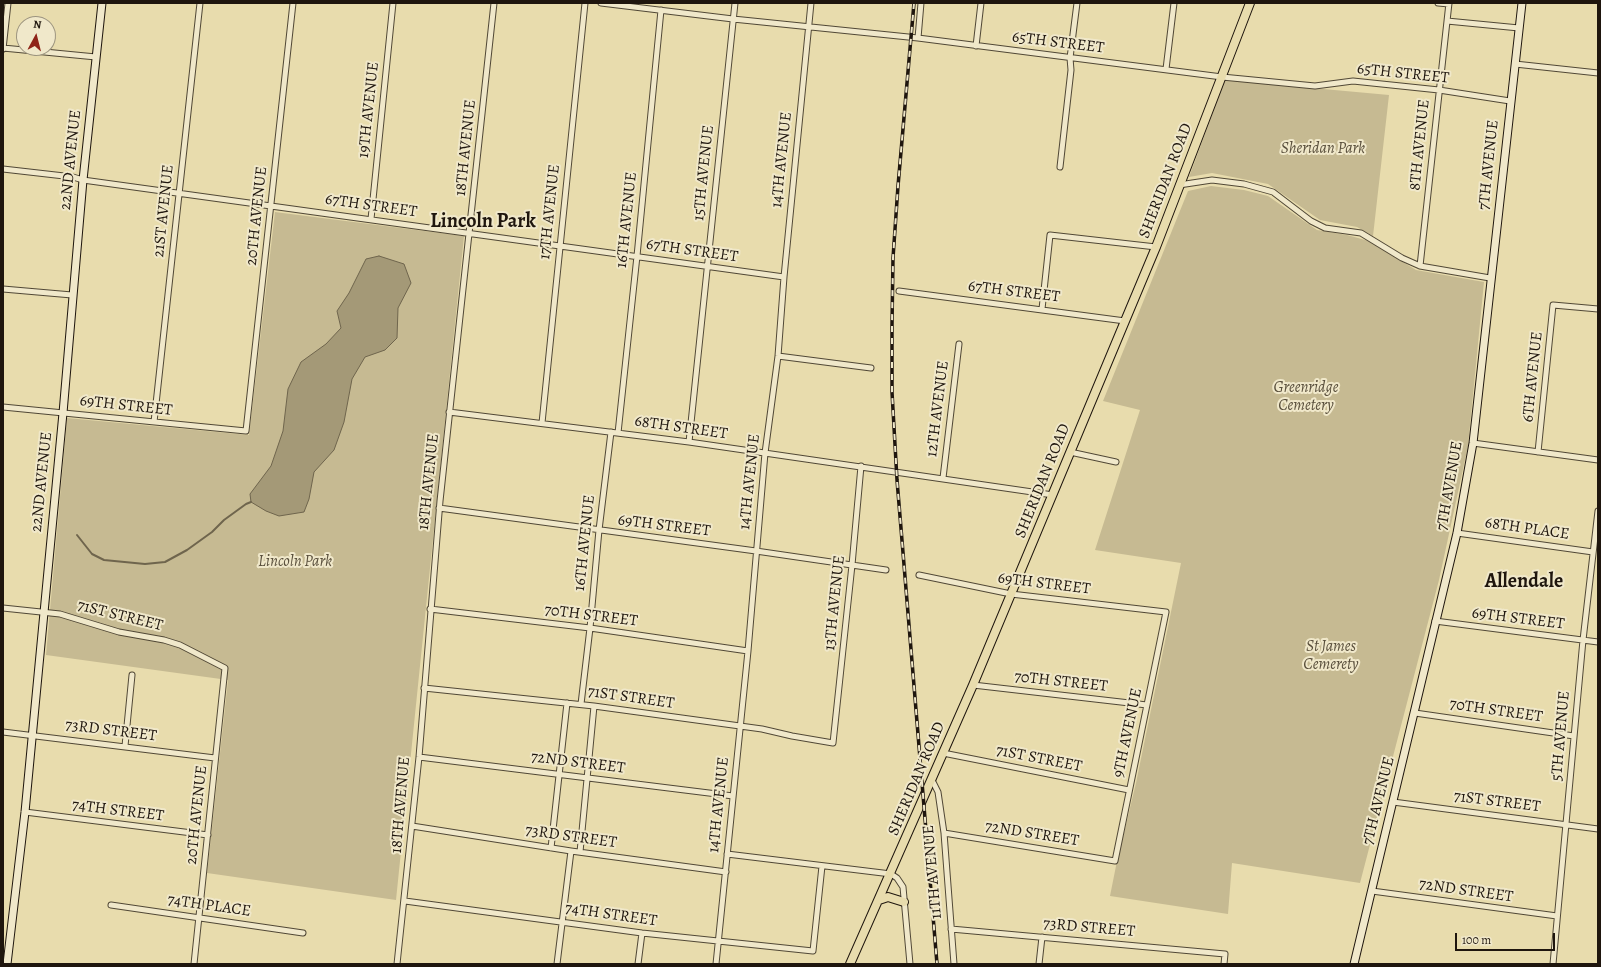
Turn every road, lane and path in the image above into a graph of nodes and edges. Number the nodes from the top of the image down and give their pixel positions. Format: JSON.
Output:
{"nodes":[{"id":1,"x":8,"y":3,"type":"edge"},
{"id":2,"x":102,"y":3,"type":"edge"},
{"id":3,"x":200,"y":3,"type":"edge"},
{"id":4,"x":292,"y":3,"type":"edge"},
{"id":5,"x":393,"y":3,"type":"edge"},
{"id":6,"x":494,"y":3,"type":"edge"},
{"id":7,"x":585,"y":3,"type":"edge"},
{"id":8,"x":602,"y":3,"type":"edge"},
{"id":9,"x":735,"y":3,"type":"edge"},
{"id":10,"x":811,"y":3,"type":"edge"},
{"id":11,"x":921,"y":3,"type":"edge"},
{"id":12,"x":981,"y":3,"type":"edge"},
{"id":13,"x":1077,"y":3,"type":"edge"},
{"id":14,"x":1174,"y":3,"type":"edge"},
{"id":15,"x":1250,"y":3,"type":"edge"},
{"id":16,"x":1438,"y":3,"type":"edge"},
{"id":17,"x":1522,"y":3,"type":"edge"},
{"id":18,"x":1449,"y":4,"type":"edge"},
{"id":19,"x":660,"y":10,"type":"junction"},
{"id":20,"x":733,"y":19,"type":"junction"},
{"id":21,"x":1447,"y":21,"type":"junction"},
{"id":22,"x":809,"y":27,"type":"junction"},
{"id":23,"x":1519,"y":28,"type":"junction"},
{"id":24,"x":918,"y":38,"type":"junction"},
{"id":25,"x":976,"y":46,"type":"junction"},
{"id":26,"x":3,"y":48,"type":"edge"},
{"id":27,"x":96,"y":57,"type":"junction"},
{"id":28,"x":1070,"y":58,"type":"junction"},
{"id":29,"x":1515,"y":64,"type":"junction"},
{"id":30,"x":1166,"y":69,"type":"junction"},
{"id":31,"x":1598,"y":74,"type":"edge"},
{"id":32,"x":1222,"y":77,"type":"junction"},
{"id":33,"x":1439,"y":90,"type":"junction"},
{"id":34,"x":1510,"y":101,"type":"junction"},
{"id":35,"x":1060,"y":167,"type":"dead end"},
{"id":36,"x":3,"y":169,"type":"edge"},
{"id":37,"x":83,"y":180,"type":"junction"},
{"id":38,"x":1179,"y":184,"type":"junction"},
{"id":39,"x":179,"y":193,"type":"junction"},
{"id":40,"x":272,"y":206,"type":"junction"},
{"id":41,"x":371,"y":219,"type":"junction"},
{"id":42,"x":470,"y":233,"type":"junction"},
{"id":43,"x":560,"y":246,"type":"junction"},
{"id":44,"x":1156,"y":247,"type":"junction"},
{"id":45,"x":637,"y":256,"type":"junction"},
{"id":46,"x":707,"y":266,"type":"junction"},
{"id":47,"x":1420,"y":266,"type":"junction"},
{"id":48,"x":784,"y":277,"type":"junction"},
{"id":49,"x":1490,"y":278,"type":"junction"},
{"id":50,"x":3,"y":288,"type":"edge"},
{"id":51,"x":899,"y":291,"type":"dead end"},
{"id":52,"x":72,"y":295,"type":"junction"},
{"id":53,"x":1042,"y":309,"type":"junction"},
{"id":54,"x":1598,"y":310,"type":"edge"},
{"id":55,"x":1125,"y":321,"type":"junction"},
{"id":56,"x":959,"y":344,"type":"dead end"},
{"id":57,"x":778,"y":356,"type":"junction"},
{"id":58,"x":871,"y":368,"type":"dead end"},
{"id":59,"x":3,"y":407,"type":"edge"},
{"id":60,"x":449,"y":412,"type":"junction"},
{"id":61,"x":63,"y":413,"type":"junction"},
{"id":62,"x":154,"y":422,"type":"junction"},
{"id":63,"x":542,"y":423,"type":"junction"},
{"id":64,"x":246,"y":431,"type":"joint"},
{"id":65,"x":611,"y":432,"type":"junction"},
{"id":66,"x":618,"y":433,"type":"junction"},
{"id":67,"x":689,"y":442,"type":"junction"},
{"id":68,"x":1473,"y":444,"type":"junction"},
{"id":69,"x":1070,"y":452,"type":"junction"},
{"id":70,"x":1538,"y":452,"type":"junction"},
{"id":71,"x":766,"y":453,"type":"junction"},
{"id":72,"x":1598,"y":460,"type":"edge"},
{"id":73,"x":1116,"y":462,"type":"dead end"},
{"id":74,"x":861,"y":466,"type":"junction"},
{"id":75,"x":943,"y":478,"type":"junction"},
{"id":76,"x":1053,"y":495,"type":"junction"},
{"id":77,"x":439,"y":508,"type":"junction"},
{"id":78,"x":1598,"y":510,"type":"edge"},
{"id":79,"x":599,"y":530,"type":"junction"},
{"id":80,"x":1457,"y":533,"type":"junction"},
{"id":81,"x":756,"y":551,"type":"junction"},
{"id":82,"x":1593,"y":552,"type":"junction"},
{"id":83,"x":852,"y":565,"type":"junction"},
{"id":84,"x":886,"y":570,"type":"dead end"},
{"id":85,"x":920,"y":575,"type":"dead end"},
{"id":86,"x":1011,"y":594,"type":"junction"},
{"id":87,"x":3,"y":608,"type":"edge"},
{"id":88,"x":430,"y":609,"type":"junction"},
{"id":89,"x":1166,"y":612,"type":"joint"},
{"id":90,"x":44,"y":613,"type":"junction"},
{"id":91,"x":1435,"y":621,"type":"junction"},
{"id":92,"x":590,"y":628,"type":"junction"},
{"id":93,"x":1583,"y":640,"type":"junction"},
{"id":94,"x":1598,"y":642,"type":"edge"},
{"id":95,"x":748,"y":651,"type":"junction"},
{"id":96,"x":225,"y":668,"type":"joint"},
{"id":97,"x":132,"y":675,"type":"dead end"},
{"id":98,"x":973,"y":685,"type":"junction"},
{"id":99,"x":424,"y":688,"type":"junction"},
{"id":100,"x":567,"y":703,"type":"junction"},
{"id":101,"x":581,"y":704,"type":"junction"},
{"id":102,"x":1147,"y":705,"type":"junction"},
{"id":103,"x":594,"y":706,"type":"junction"},
{"id":104,"x":1415,"y":713,"type":"junction"},
{"id":105,"x":740,"y":726,"type":"junction"},
{"id":106,"x":3,"y":732,"type":"edge"},
{"id":107,"x":31,"y":735,"type":"junction"},
{"id":108,"x":1574,"y":736,"type":"junction"},
{"id":109,"x":833,"y":743,"type":"joint"},
{"id":110,"x":125,"y":746,"type":"junction"},
{"id":111,"x":943,"y":754,"type":"junction"},
{"id":112,"x":419,"y":757,"type":"junction"},
{"id":113,"x":215,"y":758,"type":"junction"},
{"id":114,"x":559,"y":774,"type":"junction"},
{"id":115,"x":588,"y":778,"type":"junction"},
{"id":116,"x":932,"y":780,"type":"junction"},
{"id":117,"x":1129,"y":790,"type":"junction"},
{"id":118,"x":733,"y":796,"type":"junction"},
{"id":119,"x":1393,"y":802,"type":"junction"},
{"id":120,"x":25,"y":812,"type":"junction"},
{"id":121,"x":1566,"y":824,"type":"junction"},
{"id":122,"x":412,"y":826,"type":"junction"},
{"id":123,"x":1598,"y":829,"type":"edge"},
{"id":124,"x":944,"y":833,"type":"junction"},
{"id":125,"x":208,"y":835,"type":"junction"},
{"id":126,"x":551,"y":848,"type":"junction"},
{"id":127,"x":571,"y":851,"type":"junction"},
{"id":128,"x":580,"y":852,"type":"junction"},
{"id":129,"x":728,"y":854,"type":"junction"},
{"id":130,"x":1115,"y":861,"type":"joint"},
{"id":131,"x":822,"y":866,"type":"junction"},
{"id":132,"x":726,"y":872,"type":"junction"},
{"id":133,"x":891,"y":874,"type":"junction"},
{"id":134,"x":1372,"y":891,"type":"junction"},
{"id":135,"x":879,"y":900,"type":"junction"},
{"id":136,"x":405,"y":901,"type":"junction"},
{"id":137,"x":904,"y":902,"type":"junction"},
{"id":138,"x":111,"y":905,"type":"dead end"},
{"id":139,"x":1557,"y":916,"type":"junction"},
{"id":140,"x":199,"y":918,"type":"junction"},
{"id":141,"x":561,"y":921,"type":"junction"},
{"id":142,"x":951,"y":929,"type":"junction"},
{"id":143,"x":642,"y":932,"type":"junction"},
{"id":144,"x":303,"y":933,"type":"dead end"},
{"id":145,"x":1042,"y":937,"type":"junction"},
{"id":146,"x":718,"y":940,"type":"junction"},
{"id":147,"x":7,"y":964,"type":"edge"},
{"id":148,"x":194,"y":964,"type":"edge"},
{"id":149,"x":397,"y":964,"type":"edge"},
{"id":150,"x":557,"y":964,"type":"edge"},
{"id":151,"x":638,"y":964,"type":"edge"},
{"id":152,"x":716,"y":964,"type":"edge"},
{"id":153,"x":850,"y":964,"type":"edge"},
{"id":154,"x":910,"y":964,"type":"edge"},
{"id":155,"x":954,"y":964,"type":"edge"},
{"id":156,"x":1039,"y":964,"type":"edge"},
{"id":157,"x":1224,"y":964,"type":"edge"},
{"id":158,"x":1354,"y":964,"type":"edge"},
{"id":159,"x":1552,"y":964,"type":"edge"}],
"edges":[{"from":1,"to":26,"type":"street"},
{"from":2,"to":27,"type":"street","name":"22ND AVENUE"},
{"from":3,"to":39,"type":"street","name":"21ST AVENUE"},
{"from":4,"to":40,"type":"street","name":"20TH AVENUE"},
{"from":5,"to":41,"type":"street","name":"19TH AVENUE"},
{"from":6,"to":42,"type":"street","name":"18TH AVENUE"},
{"from":7,"to":43,"type":"street","name":"17TH AVENUE"},
{"from":8,"to":19,"type":"street","name":"65TH STREET"},
{"from":9,"to":20,"type":"street","name":"15TH AVENUE"},
{"from":10,"to":22,"type":"street","name":"14TH AVENUE"},
{"from":11,"to":24,"type":"street"},
{"from":12,"to":25,"type":"street"},
{"from":13,"to":28,"type":"street"},
{"from":14,"to":30,"type":"street"},
{"from":15,"to":32,"type":"main road","name":"SHERIDAN ROAD"},
{"from":16,"to":18,"type":"street"},
{"from":17,"to":23,"type":"street","name":"7TH AVENUE"},
{"from":18,"to":21,"type":"street","name":"8TH AVENUE"},
{"from":19,"to":20,"type":"street","name":"65TH STREET"},
{"from":19,"to":45,"type":"street","name":"16TH AVENUE"},
{"from":20,"to":22,"type":"street","name":"65TH STREET"},
{"from":20,"to":46,"type":"street","name":"15TH AVENUE"},
{"from":21,"to":23,"type":"street"},
{"from":21,"to":33,"type":"street","name":"8TH AVENUE"},
{"from":22,"to":24,"type":"street","name":"65TH STREET"},
{"from":22,"to":48,"type":"street","name":"14TH AVENUE"},
{"from":23,"to":29,"type":"street","name":"7TH AVENUE"},
{"from":24,"to":25,"type":"street","name":"65TH STREET"},
{"from":25,"to":28,"type":"street","name":"65TH STREET"},
{"from":26,"to":27,"type":"street"},
{"from":27,"to":37,"type":"street","name":"22ND AVENUE"},
{"from":28,"to":30,"type":"street","name":"65TH STREET"},
{"from":28,"to":35,"type":"street"},
{"from":29,"to":31,"type":"street"},
{"from":29,"to":34,"type":"street","name":"7TH AVENUE"},
{"from":30,"to":32,"type":"street","name":"65TH STREET"},
{"from":32,"to":33,"type":"street","name":"65TH STREET"},
{"from":32,"to":38,"type":"main road","name":"SHERIDAN ROAD"},
{"from":33,"to":34,"type":"street","name":"65TH STREET"},
{"from":33,"to":47,"type":"street","name":"8TH AVENUE"},
{"from":34,"to":49,"type":"street","name":"7TH AVENUE"},
{"from":36,"to":37,"type":"street","name":"67TH STREET"},
{"from":37,"to":39,"type":"street","name":"67TH STREET"},
{"from":37,"to":52,"type":"street","name":"22ND AVENUE"},
{"from":38,"to":44,"type":"main road","name":"SHERIDAN ROAD"},
{"from":38,"to":47,"type":"street"},
{"from":39,"to":40,"type":"street","name":"67TH STREET"},
{"from":39,"to":62,"type":"street","name":"21ST AVENUE"},
{"from":40,"to":41,"type":"street","name":"67TH STREET"},
{"from":40,"to":64,"type":"street","name":"20TH AVENUE"},
{"from":41,"to":42,"type":"street","name":"67TH STREET"},
{"from":42,"to":43,"type":"street","name":"67TH STREET"},
{"from":42,"to":60,"type":"street","name":"18TH AVENUE"},
{"from":43,"to":45,"type":"street","name":"67TH STREET"},
{"from":43,"to":63,"type":"street","name":"17TH AVENUE"},
{"from":44,"to":53,"type":"street"},
{"from":44,"to":55,"type":"main road","name":"SHERIDAN ROAD"},
{"from":45,"to":46,"type":"street","name":"67TH STREET"},
{"from":45,"to":66,"type":"street","name":"16TH AVENUE"},
{"from":46,"to":48,"type":"street","name":"67TH STREET"},
{"from":46,"to":67,"type":"street","name":"15TH AVENUE"},
{"from":47,"to":49,"type":"street"},
{"from":48,"to":57,"type":"street","name":"14TH AVENUE"},
{"from":49,"to":68,"type":"street","name":"7TH AVENUE"},
{"from":50,"to":52,"type":"street"},
{"from":51,"to":53,"type":"street","name":"67TH STREET"},
{"from":52,"to":61,"type":"street","name":"22ND AVENUE"},
{"from":53,"to":55,"type":"street","name":"67TH STREET"},
{"from":54,"to":70,"type":"street","name":"6TH AVENUE"},
{"from":55,"to":69,"type":"main road","name":"SHERIDAN ROAD"},
{"from":56,"to":75,"type":"street","name":"12TH AVENUE"},
{"from":57,"to":58,"type":"street"},
{"from":57,"to":71,"type":"street","name":"14TH AVENUE"},
{"from":59,"to":61,"type":"street","name":"69TH STREET"},
{"from":60,"to":63,"type":"street","name":"68TH STREET"},
{"from":60,"to":77,"type":"street","name":"18TH AVENUE"},
{"from":61,"to":62,"type":"street","name":"69TH STREET"},
{"from":61,"to":90,"type":"street","name":"22ND AVENUE"},
{"from":62,"to":64,"type":"street","name":"69TH STREET"},
{"from":63,"to":65,"type":"street","name":"68TH STREET"},
{"from":65,"to":66,"type":"street","name":"68TH STREET"},
{"from":65,"to":79,"type":"street","name":"16TH AVENUE"},
{"from":66,"to":67,"type":"street","name":"68TH STREET"},
{"from":67,"to":71,"type":"street","name":"68TH STREET"},
{"from":68,"to":70,"type":"street"},
{"from":68,"to":80,"type":"street","name":"7TH AVENUE"},
{"from":69,"to":73,"type":"street"},
{"from":69,"to":76,"type":"main road","name":"SHERIDAN ROAD"},
{"from":70,"to":72,"type":"street"},
{"from":71,"to":74,"type":"street","name":"68TH STREET"},
{"from":71,"to":81,"type":"street","name":"14TH AVENUE"},
{"from":74,"to":75,"type":"street","name":"68TH STREET"},
{"from":74,"to":83,"type":"street","name":"13TH AVENUE"},
{"from":75,"to":76,"type":"street","name":"68TH STREET"},
{"from":76,"to":86,"type":"main road","name":"SHERIDAN ROAD"},
{"from":77,"to":79,"type":"street","name":"69TH STREET"},
{"from":77,"to":88,"type":"street","name":"18TH AVENUE"},
{"from":78,"to":82,"type":"street","name":"5TH AVENUE"},
{"from":79,"to":81,"type":"street","name":"69TH STREET"},
{"from":79,"to":92,"type":"street","name":"16TH AVENUE"},
{"from":80,"to":82,"type":"street","name":"68TH PLACE"},
{"from":80,"to":91,"type":"street","name":"7TH AVENUE"},
{"from":81,"to":83,"type":"street","name":"69TH STREET"},
{"from":81,"to":95,"type":"street","name":"14TH AVENUE"},
{"from":82,"to":93,"type":"street","name":"5TH AVENUE"},
{"from":83,"to":84,"type":"street","name":"69TH STREET"},
{"from":83,"to":109,"type":"street","name":"13TH AVENUE"},
{"from":85,"to":86,"type":"street","name":"69TH STREET"},
{"from":86,"to":89,"type":"street","name":"69TH STREET"},
{"from":86,"to":98,"type":"main road","name":"SHERIDAN ROAD"},
{"from":87,"to":90,"type":"street","name":"71ST STREET"},
{"from":88,"to":92,"type":"street","name":"70TH STREET"},
{"from":88,"to":99,"type":"street","name":"18TH AVENUE"},
{"from":89,"to":102,"type":"street","name":"9TH AVENUE"},
{"from":90,"to":96,"type":"street","name":"71ST STREET"},
{"from":90,"to":107,"type":"street","name":"22ND AVENUE"},
{"from":91,"to":93,"type":"street","name":"69TH STREET"},
{"from":91,"to":104,"type":"street","name":"7TH AVENUE"},
{"from":92,"to":95,"type":"street","name":"70TH STREET"},
{"from":92,"to":101,"type":"street","name":"16TH AVENUE"},
{"from":93,"to":94,"type":"street","name":"69TH STREET"},
{"from":93,"to":108,"type":"street","name":"5TH AVENUE"},
{"from":95,"to":105,"type":"street","name":"14TH AVENUE"},
{"from":96,"to":113,"type":"street","name":"20TH AVENUE"},
{"from":97,"to":110,"type":"street"},
{"from":98,"to":102,"type":"street","name":"70TH STREET"},
{"from":98,"to":111,"type":"main road","name":"SHERIDAN ROAD"},
{"from":99,"to":100,"type":"street","name":"71ST STREET"},
{"from":99,"to":112,"type":"street","name":"18TH AVENUE"},
{"from":100,"to":101,"type":"street","name":"71ST STREET"},
{"from":100,"to":114,"type":"street"},
{"from":101,"to":103,"type":"street","name":"71ST STREET"},
{"from":102,"to":117,"type":"street","name":"9TH AVENUE"},
{"from":103,"to":105,"type":"street","name":"71ST STREET"},
{"from":103,"to":115,"type":"street"},
{"from":104,"to":108,"type":"street","name":"70TH STREET"},
{"from":104,"to":119,"type":"street","name":"7TH AVENUE"},
{"from":105,"to":109,"type":"street","name":"71ST STREET"},
{"from":105,"to":118,"type":"street","name":"14TH AVENUE"},
{"from":106,"to":107,"type":"street","name":"73RD STREET"},
{"from":107,"to":110,"type":"street","name":"73RD STREET"},
{"from":107,"to":120,"type":"street","name":"22ND AVENUE"},
{"from":108,"to":121,"type":"street","name":"5TH AVENUE"},
{"from":110,"to":113,"type":"street","name":"73RD STREET"},
{"from":111,"to":116,"type":"main road","name":"SHERIDAN ROAD"},
{"from":111,"to":117,"type":"street","name":"71ST STREET"},
{"from":112,"to":114,"type":"street","name":"72ND STREET"},
{"from":112,"to":122,"type":"street","name":"18TH AVENUE"},
{"from":113,"to":125,"type":"street","name":"20TH AVENUE"},
{"from":114,"to":115,"type":"street","name":"72ND STREET"},
{"from":114,"to":126,"type":"street"},
{"from":115,"to":118,"type":"street","name":"72ND STREET"},
{"from":115,"to":128,"type":"street"},
{"from":116,"to":124,"type":"street","name":"11TH AVENUE"},
{"from":116,"to":133,"type":"main road","name":"SHERIDAN ROAD"},
{"from":117,"to":130,"type":"street","name":"9TH AVENUE"},
{"from":118,"to":129,"type":"street","name":"14TH AVENUE"},
{"from":119,"to":121,"type":"street","name":"71ST STREET"},
{"from":119,"to":134,"type":"street","name":"7TH AVENUE"},
{"from":120,"to":125,"type":"street","name":"74TH STREET"},
{"from":120,"to":147,"type":"street","name":"22ND AVENUE"},
{"from":121,"to":123,"type":"street","name":"71ST STREET"},
{"from":121,"to":139,"type":"street","name":"5TH AVENUE"},
{"from":122,"to":126,"type":"street","name":"73RD STREET"},
{"from":122,"to":136,"type":"street","name":"18TH AVENUE"},
{"from":124,"to":130,"type":"street","name":"72ND STREET"},
{"from":124,"to":142,"type":"street","name":"11TH AVENUE"},
{"from":125,"to":140,"type":"street","name":"20TH AVENUE"},
{"from":126,"to":127,"type":"street","name":"73RD STREET"},
{"from":127,"to":128,"type":"street","name":"73RD STREET"},
{"from":127,"to":141,"type":"street"},
{"from":128,"to":132,"type":"street","name":"73RD STREET"},
{"from":129,"to":131,"type":"street"},
{"from":129,"to":132,"type":"street","name":"14TH AVENUE"},
{"from":131,"to":133,"type":"street"},
{"from":131,"to":146,"type":"street","name":"74TH STREET"},
{"from":132,"to":146,"type":"street","name":"14TH AVENUE"},
{"from":133,"to":135,"type":"main road","name":"SHERIDAN ROAD"},
{"from":133,"to":137,"type":"street"},
{"from":134,"to":139,"type":"street","name":"72ND STREET"},
{"from":134,"to":158,"type":"street","name":"7TH AVENUE"},
{"from":135,"to":137,"type":"main road"},
{"from":135,"to":153,"type":"main road","name":"SHERIDAN ROAD"},
{"from":136,"to":141,"type":"street","name":"74TH STREET"},
{"from":136,"to":149,"type":"street","name":"18TH AVENUE"},
{"from":137,"to":154,"type":"street"},
{"from":138,"to":140,"type":"street","name":"74TH PLACE"},
{"from":139,"to":159,"type":"street","name":"5TH AVENUE"},
{"from":140,"to":144,"type":"street","name":"74TH PLACE"},
{"from":140,"to":148,"type":"street","name":"20TH AVENUE"},
{"from":141,"to":143,"type":"street","name":"74TH STREET"},
{"from":141,"to":150,"type":"street"},
{"from":142,"to":145,"type":"street","name":"73RD STREET"},
{"from":142,"to":155,"type":"street","name":"11TH AVENUE"},
{"from":143,"to":146,"type":"street","name":"74TH STREET"},
{"from":143,"to":151,"type":"street"},
{"from":145,"to":156,"type":"street"},
{"from":145,"to":157,"type":"street","name":"73RD STREET"},
{"from":146,"to":152,"type":"street","name":"14TH AVENUE"}]}
